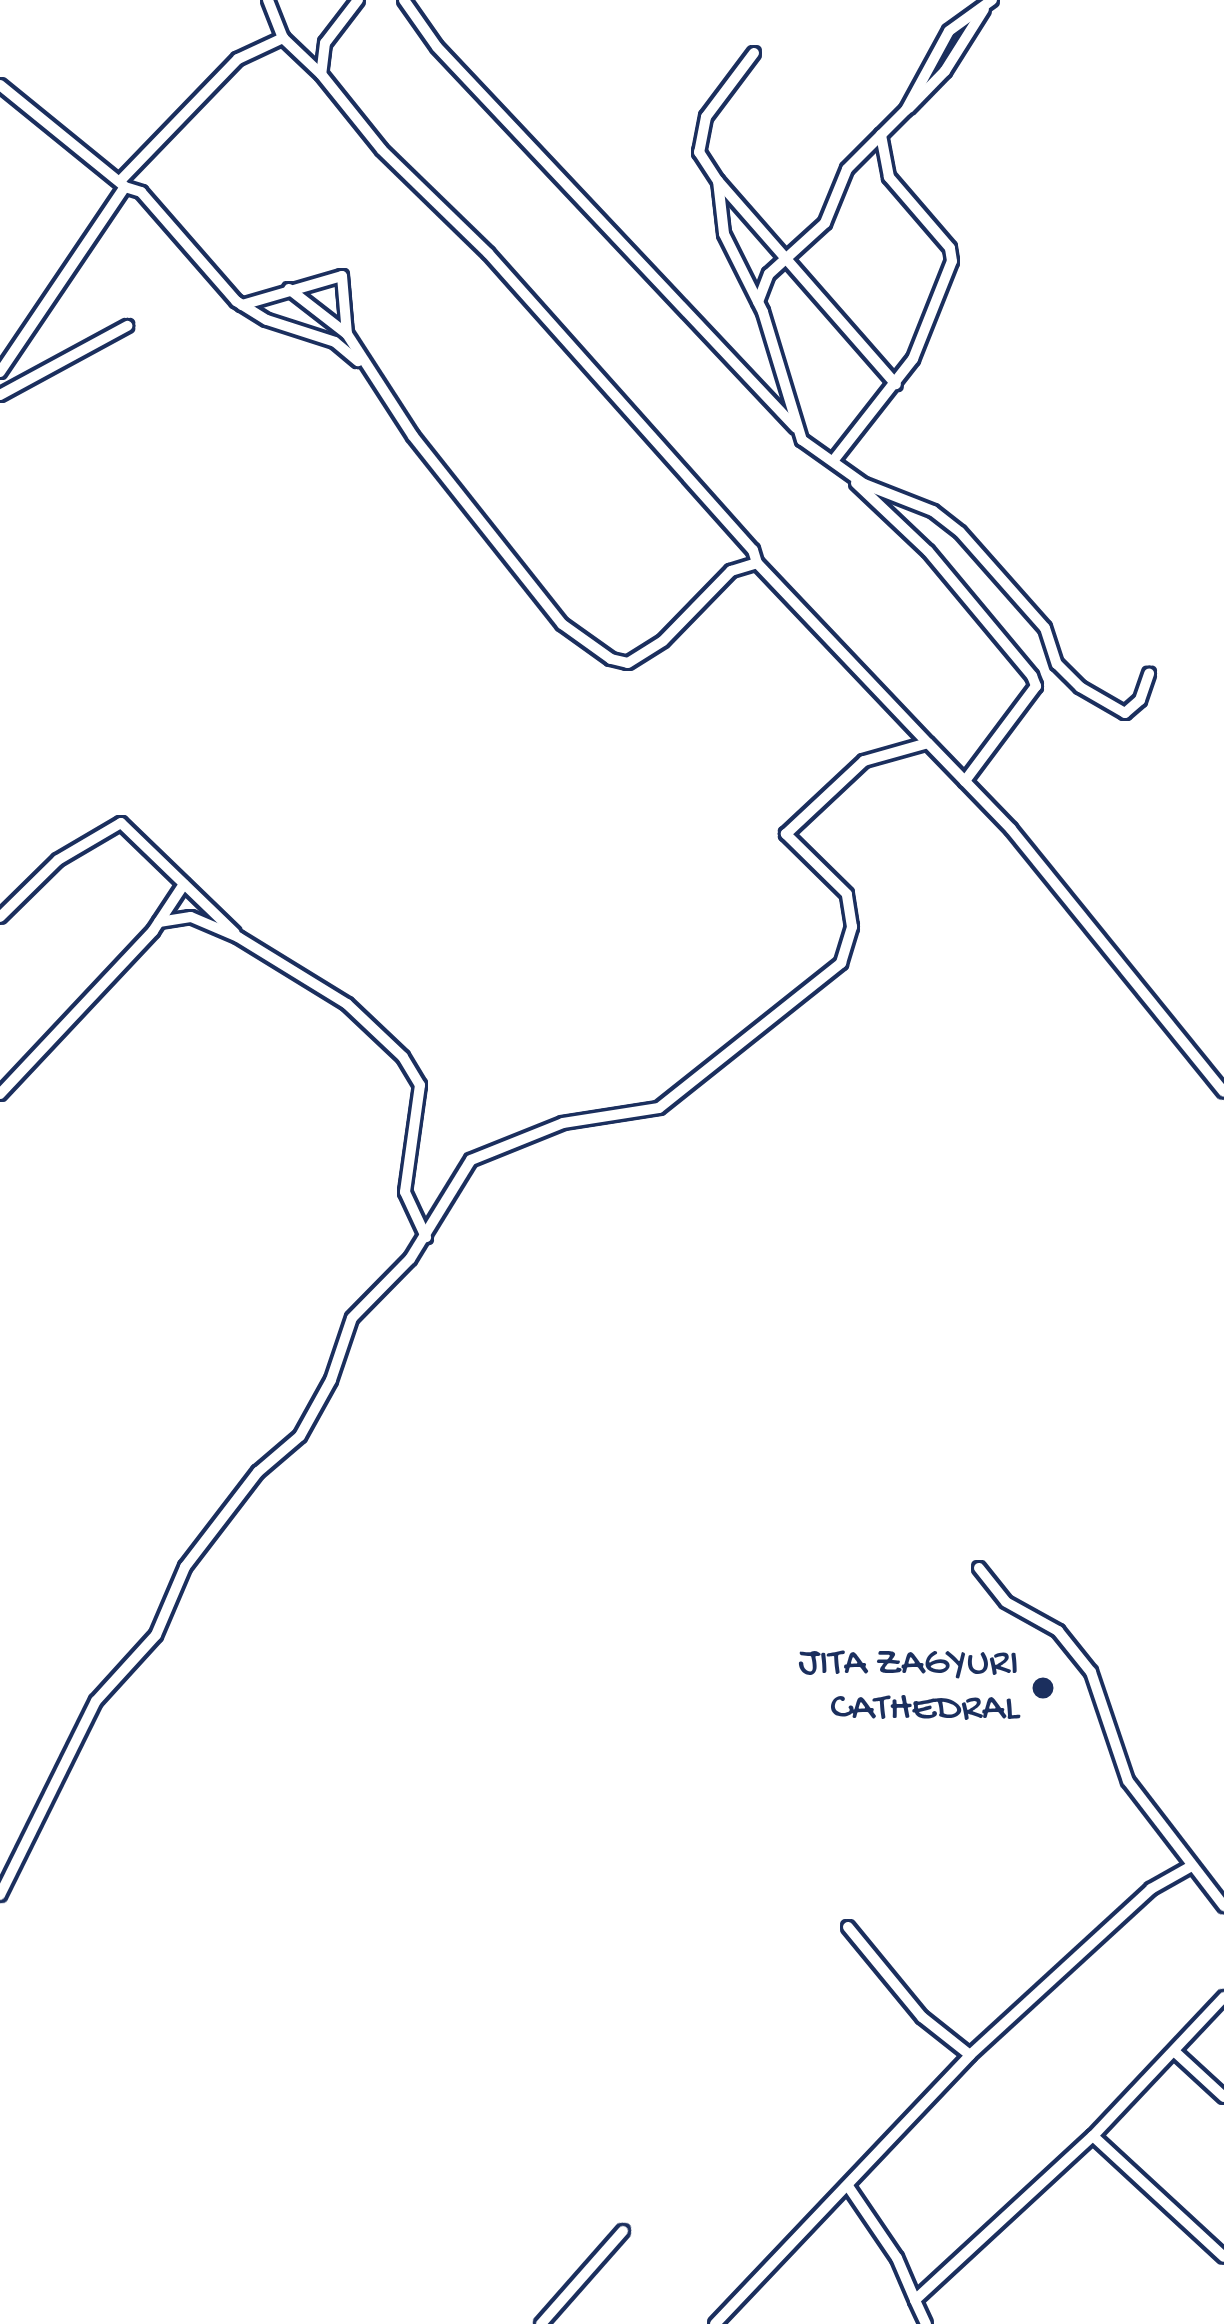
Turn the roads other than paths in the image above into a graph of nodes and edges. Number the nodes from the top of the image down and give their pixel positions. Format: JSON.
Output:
{"nodes":[{"id":1,"x":268,"y":0,"type":"edge"},
{"id":2,"x":358,"y":0,"type":"edge"},
{"id":3,"x":404,"y":0,"type":"edge"},
{"id":4,"x":989,"y":3,"type":"edge"},
{"id":5,"x":283,"y":38,"type":"junction"},
{"id":6,"x":754,"y":53,"type":"dead end"},
{"id":7,"x":321,"y":74,"type":"junction"},
{"id":8,"x":0,"y":85,"type":"edge"},
{"id":9,"x":907,"y":110,"type":"junction"},
{"id":10,"x":881,"y":135,"type":"junction"},
{"id":11,"x":718,"y":181,"type":"junction"},
{"id":12,"x":123,"y":184,"type":"junction"},
{"id":13,"x":788,"y":259,"type":"junction"},
{"id":14,"x":289,"y":289,"type":"junction"},
{"id":15,"x":758,"y":302,"type":"junction"},
{"id":16,"x":242,"y":305,"type":"junction"},
{"id":17,"x":127,"y":326,"type":"dead end"},
{"id":18,"x":347,"y":334,"type":"junction"},
{"id":19,"x":366,"y":367,"type":"junction"},
{"id":20,"x":0,"y":372,"type":"edge"},
{"id":21,"x":896,"y":384,"type":"junction"},
{"id":22,"x":0,"y":395,"type":"edge"},
{"id":23,"x":798,"y":430,"type":"junction"},
{"id":24,"x":833,"y":461,"type":"junction"},
{"id":25,"x":848,"y":472,"type":"junction"},
{"id":26,"x":757,"y":563,"type":"junction"},
{"id":27,"x":1149,"y":674,"type":"dead end"},
{"id":28,"x":928,"y":743,"type":"junction"},
{"id":29,"x":964,"y":781,"type":"junction"},
{"id":30,"x":184,"y":884,"type":"junction"},
{"id":31,"x":0,"y":917,"type":"edge"},
{"id":32,"x":159,"y":922,"type":"junction"},
{"id":33,"x":238,"y":937,"type":"junction"},
{"id":34,"x":1224,"y":1093,"type":"edge"},
{"id":35,"x":0,"y":1094,"type":"edge"},
{"id":36,"x":426,"y":1237,"type":"junction"},
{"id":37,"x":979,"y":1568,"type":"dead end"},
{"id":38,"x":1190,"y":1867,"type":"junction"},
{"id":39,"x":0,"y":1895,"type":"edge"},
{"id":40,"x":1224,"y":1906,"type":"edge"},
{"id":41,"x":848,"y":1927,"type":"dead end"},
{"id":42,"x":1224,"y":1997,"type":"edge"},
{"id":43,"x":1174,"y":2051,"type":"junction"},
{"id":44,"x":970,"y":2055,"type":"junction"},
{"id":45,"x":1224,"y":2097,"type":"edge"},
{"id":46,"x":1093,"y":2136,"type":"junction"},
{"id":47,"x":848,"y":2186,"type":"junction"},
{"id":48,"x":623,"y":2231,"type":"dead end"},
{"id":49,"x":1224,"y":2257,"type":"edge"},
{"id":50,"x":915,"y":2300,"type":"junction"},
{"id":51,"x":541,"y":2324,"type":"edge"},
{"id":52,"x":715,"y":2324,"type":"edge"},
{"id":53,"x":926,"y":2324,"type":"edge"}],
"edges":[{"from":1,"to":5,"type":"street"},
{"from":2,"to":7,"type":"street"},
{"from":3,"to":23,"type":"street"},
{"from":4,"to":9,"type":"street"},
{"from":4,"to":9,"type":"street"},
{"from":5,"to":7,"type":"street"},
{"from":5,"to":12,"type":"street"},
{"from":6,"to":11,"type":"street"},
{"from":7,"to":26,"type":"street"},
{"from":8,"to":12,"type":"street"},
{"from":9,"to":10,"type":"street"},
{"from":10,"to":13,"type":"street"},
{"from":10,"to":21,"type":"street"},
{"from":11,"to":13,"type":"street"},
{"from":11,"to":15,"type":"street"},
{"from":12,"to":16,"type":"street"},
{"from":12,"to":20,"type":"street"},
{"from":13,"to":15,"type":"street"},
{"from":13,"to":21,"type":"street"},
{"from":14,"to":16,"type":"street"},
{"from":14,"to":18,"type":"street"},
{"from":14,"to":18,"type":"street"},
{"from":15,"to":23,"type":"street"},
{"from":16,"to":19,"type":"street"},
{"from":17,"to":22,"type":"street"},
{"from":18,"to":19,"type":"street"},
{"from":19,"to":26,"type":"street"},
{"from":21,"to":24,"type":"street"},
{"from":23,"to":24,"type":"street"},
{"from":24,"to":25,"type":"street"},
{"from":25,"to":27,"type":"street"},
{"from":25,"to":29,"type":"street"},
{"from":26,"to":28,"type":"street"},
{"from":28,"to":29,"type":"street"},
{"from":28,"to":36,"type":"street"},
{"from":29,"to":34,"type":"street"},
{"from":30,"to":31,"type":"street"},
{"from":30,"to":32,"type":"street"},
{"from":30,"to":33,"type":"street"},
{"from":32,"to":33,"type":"street"},
{"from":32,"to":35,"type":"street"},
{"from":33,"to":36,"type":"street"},
{"from":36,"to":39,"type":"street"},
{"from":37,"to":38,"type":"street"},
{"from":38,"to":40,"type":"street"},
{"from":38,"to":44,"type":"street"},
{"from":41,"to":44,"type":"street"},
{"from":42,"to":43,"type":"street"},
{"from":43,"to":45,"type":"street"},
{"from":43,"to":46,"type":"street"},
{"from":44,"to":47,"type":"street"},
{"from":46,"to":49,"type":"street"},
{"from":46,"to":50,"type":"street"},
{"from":47,"to":50,"type":"street"},
{"from":47,"to":52,"type":"street"},
{"from":48,"to":51,"type":"street"},
{"from":50,"to":53,"type":"street"}]}
